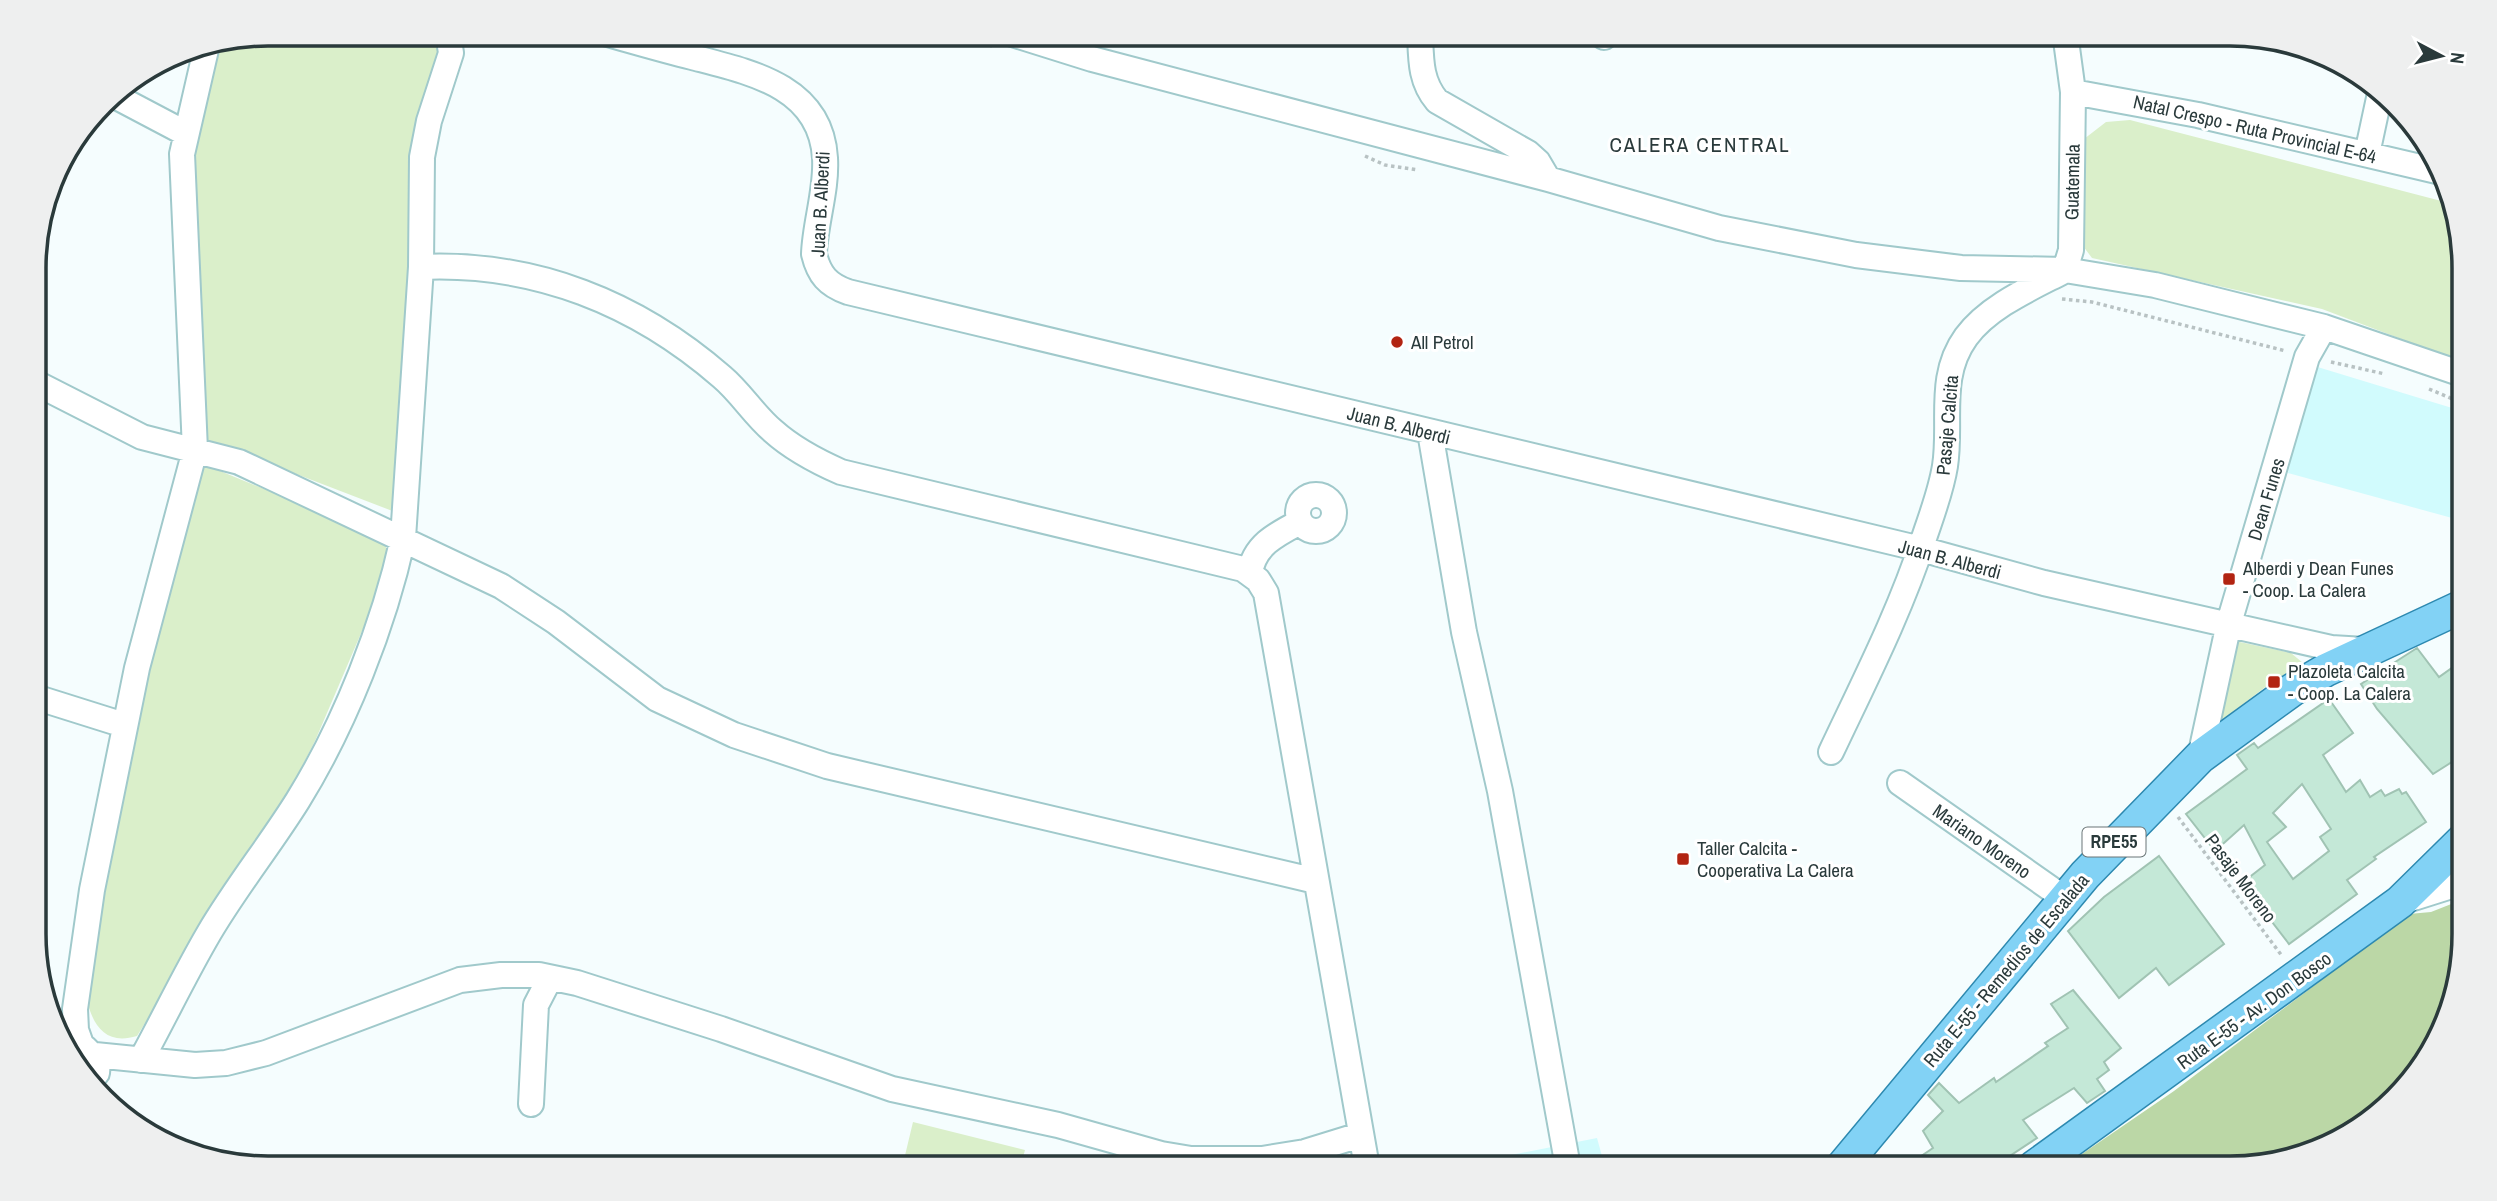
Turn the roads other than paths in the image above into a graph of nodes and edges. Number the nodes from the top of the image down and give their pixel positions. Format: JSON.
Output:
{"nodes":[{"id":1,"x":450,"y":46,"type":"edge"},
{"id":2,"x":653,"y":46,"type":"edge"},
{"id":3,"x":1050,"y":46,"type":"edge"},
{"id":4,"x":1421,"y":46,"type":"edge"},
{"id":5,"x":2067,"y":46,"type":"edge"},
{"id":6,"x":205,"y":55,"type":"edge"},
{"id":7,"x":2073,"y":92,"type":"junction"},
{"id":8,"x":122,"y":100,"type":"edge"},
{"id":9,"x":2378,"y":103,"type":"edge"},
{"id":10,"x":185,"y":133,"type":"junction"},
{"id":11,"x":2367,"y":154,"type":"junction"},
{"id":12,"x":2428,"y":169,"type":"edge"},
{"id":13,"x":1548,"y":179,"type":"junction"},
{"id":14,"x":421,"y":267,"type":"junction"},
{"id":15,"x":2066,"y":270,"type":"junction"},
{"id":16,"x":2324,"y":327,"type":"junction"},
{"id":17,"x":2452,"y":371,"type":"edge"},
{"id":18,"x":46,"y":389,"type":"edge"},
{"id":19,"x":1430,"y":432,"type":"junction"},
{"id":20,"x":195,"y":450,"type":"junction"},
{"id":21,"x":1300,"y":522,"type":"dead end"},
{"id":22,"x":403,"y":538,"type":"junction"},
{"id":23,"x":1921,"y":549,"type":"junction"},
{"id":24,"x":1251,"y":573,"type":"junction"},
{"id":25,"x":2452,"y":611,"type":"edge"},
{"id":26,"x":2229,"y":623,"type":"junction"},
{"id":27,"x":2365,"y":650,"type":"junction"},
{"id":28,"x":46,"y":700,"type":"edge"},
{"id":29,"x":124,"y":724,"type":"junction"},
{"id":30,"x":1831,"y":752,"type":"dead end"},
{"id":31,"x":2200,"y":757,"type":"junction"},
{"id":32,"x":1900,"y":783,"type":"dead end"},
{"id":33,"x":2452,"y":851,"type":"edge"},
{"id":34,"x":1316,"y":881,"type":"junction"},
{"id":35,"x":2452,"y":886,"type":"edge"},
{"id":36,"x":2064,"y":898,"type":"junction"},
{"id":37,"x":2400,"y":902,"type":"junction"},
{"id":38,"x":550,"y":978,"type":"junction"},
{"id":39,"x":81,"y":1053,"type":"edge"},
{"id":40,"x":84,"y":1058,"type":"edge"},
{"id":41,"x":141,"y":1060,"type":"junction"},
{"id":42,"x":531,"y":1104,"type":"dead end"},
{"id":43,"x":1360,"y":1135,"type":"junction"},
{"id":44,"x":1284,"y":1155,"type":"edge"},
{"id":45,"x":1364,"y":1155,"type":"edge"},
{"id":46,"x":1565,"y":1155,"type":"edge"},
{"id":47,"x":1852,"y":1155,"type":"edge"},
{"id":48,"x":2051,"y":1155,"type":"edge"},
{"id":49,"x":1174,"y":1156,"type":"edge"}],
"edges":[{"from":1,"to":14,"type":"street"},
{"from":2,"to":19,"type":"street","name":"Juan B. Alberdi"},
{"from":3,"to":13,"type":"street"},
{"from":4,"to":13,"type":"street"},
{"from":5,"to":7,"type":"street","name":"Guatemala"},
{"from":6,"to":10,"type":"street"},
{"from":7,"to":11,"type":"street","name":"Natal Crespo - Ruta Provincial E-64"},
{"from":7,"to":15,"type":"street","name":"Guatemala"},
{"from":8,"to":10,"type":"street"},
{"from":9,"to":11,"type":"street"},
{"from":10,"to":20,"type":"street"},
{"from":11,"to":12,"type":"street","name":"Natal Crespo - Ruta Provincial E-64"},
{"from":13,"to":15,"type":"street"},
{"from":14,"to":22,"type":"street"},
{"from":14,"to":24,"type":"street"},
{"from":15,"to":16,"type":"street"},
{"from":15,"to":23,"type":"street","name":"Pasaje Calcita"},
{"from":16,"to":17,"type":"street"},
{"from":16,"to":26,"type":"street","name":"Dean Funes"},
{"from":18,"to":20,"type":"street"},
{"from":19,"to":23,"type":"street","name":"Juan B. Alberdi"},
{"from":19,"to":46,"type":"street"},
{"from":20,"to":22,"type":"street"},
{"from":20,"to":29,"type":"street"},
{"from":21,"to":24,"type":"street"},
{"from":22,"to":34,"type":"street"},
{"from":22,"to":41,"type":"street"},
{"from":23,"to":26,"type":"street","name":"Juan B. Alberdi"},
{"from":23,"to":30,"type":"street","name":"Pasaje Calcita"},
{"from":24,"to":34,"type":"street"},
{"from":25,"to":27,"type":"main road","name":"Ruta E-55 - Remedios de Escalada","number":"RPE55"},
{"from":26,"to":27,"type":"street","name":"Juan B. Alberdi"},
{"from":26,"to":31,"type":"street","name":"Dean Funes"},
{"from":27,"to":31,"type":"main road","name":"Ruta E-55 - Remedios de Escalada","number":"RPE55"},
{"from":28,"to":29,"type":"street"},
{"from":29,"to":39,"type":"street"},
{"from":31,"to":36,"type":"main road","name":"Ruta E-55 - Remedios de Escalada","number":"RPE55"},
{"from":32,"to":36,"type":"street","name":"Mariano Moreno"},
{"from":33,"to":37,"type":"main road","name":"Ruta E-55 - Av. Don Bosco"},
{"from":34,"to":43,"type":"street"},
{"from":35,"to":37,"type":"street"},
{"from":36,"to":47,"type":"main road","name":"Ruta E-55 - Remedios de Escalada","number":"RPE55"},
{"from":37,"to":48,"type":"main road","name":"Ruta E-55 - Av. Don Bosco"},
{"from":38,"to":41,"type":"street"},
{"from":38,"to":42,"type":"street"},
{"from":38,"to":49,"type":"street"},
{"from":40,"to":41,"type":"street"},
{"from":43,"to":44,"type":"street"},
{"from":43,"to":45,"type":"street"}]}
